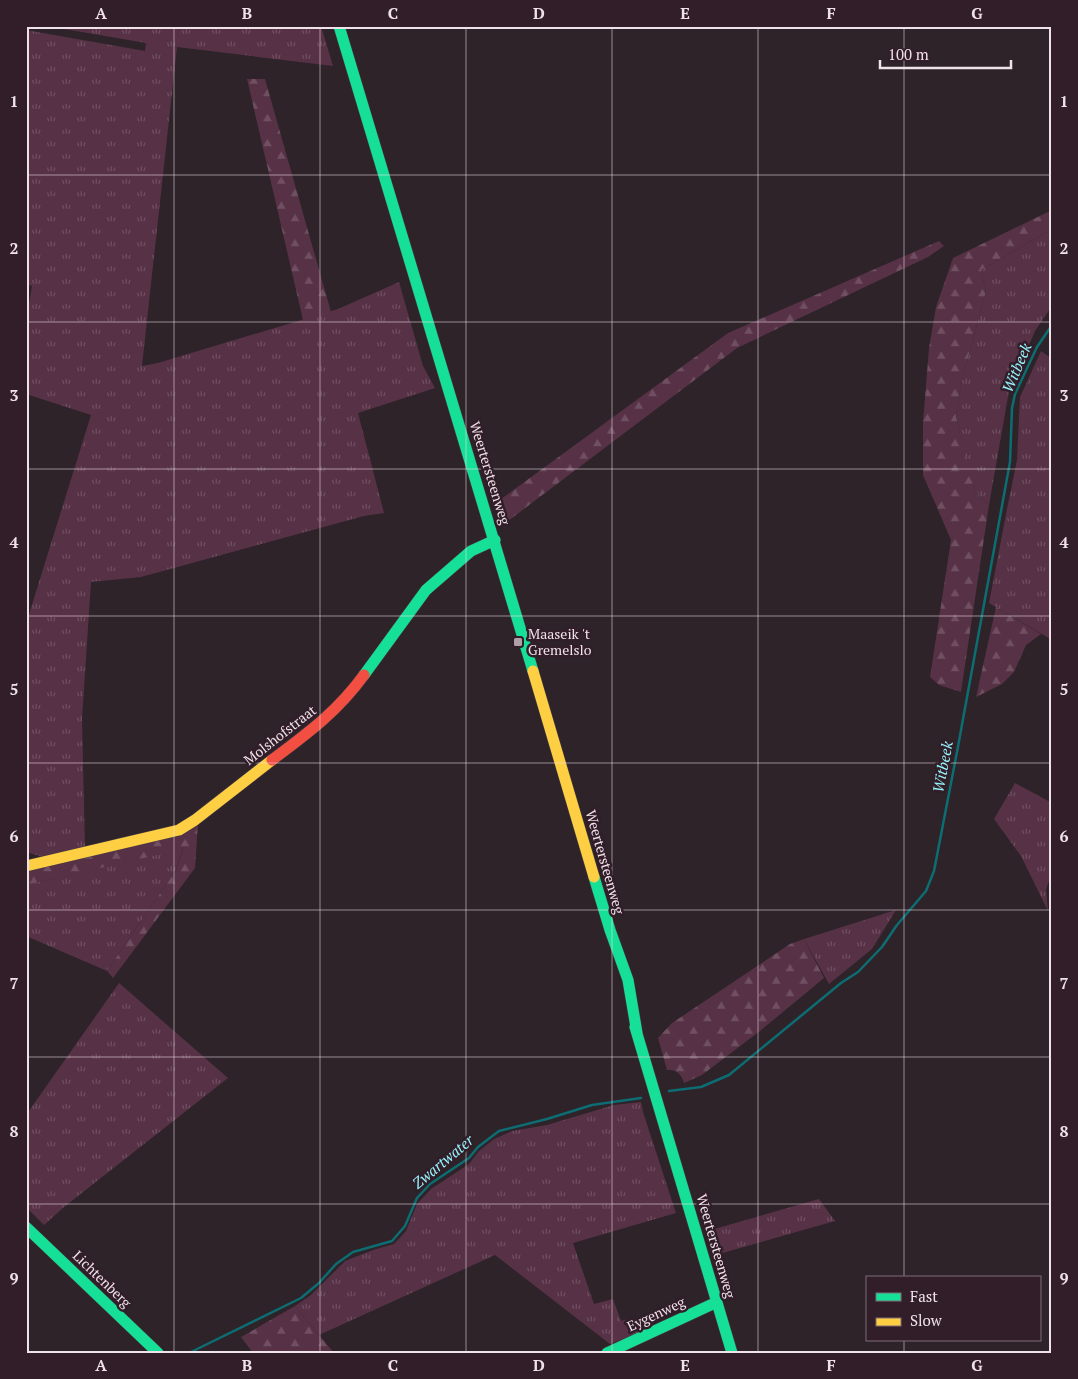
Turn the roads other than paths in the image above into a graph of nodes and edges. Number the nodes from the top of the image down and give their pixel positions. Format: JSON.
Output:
{"nodes":[{"id":1,"x":339,"y":26,"type":"edge"},
{"id":2,"x":494,"y":540,"type":"junction"},
{"id":3,"x":26,"y":866,"type":"edge"},
{"id":4,"x":26,"y":1226,"type":"edge"},
{"id":5,"x":717,"y":1302,"type":"junction"},
{"id":6,"x":158,"y":1353,"type":"edge"},
{"id":7,"x":607,"y":1353,"type":"edge"},
{"id":8,"x":732,"y":1353,"type":"edge"}],
"edges":[{"from":1,"to":2,"type":"main road","name":"Weertersteenweg"},
{"from":2,"to":3,"type":"main road","name":"Molshofstraat"},
{"from":2,"to":5,"type":"main road","name":"Weertersteenweg"},
{"from":4,"to":6,"type":"main road","name":"Lichtenberg"},
{"from":5,"to":7,"type":"main road","name":"Eygenweg"},
{"from":5,"to":8,"type":"main road","name":"Weertersteenweg"}]}
